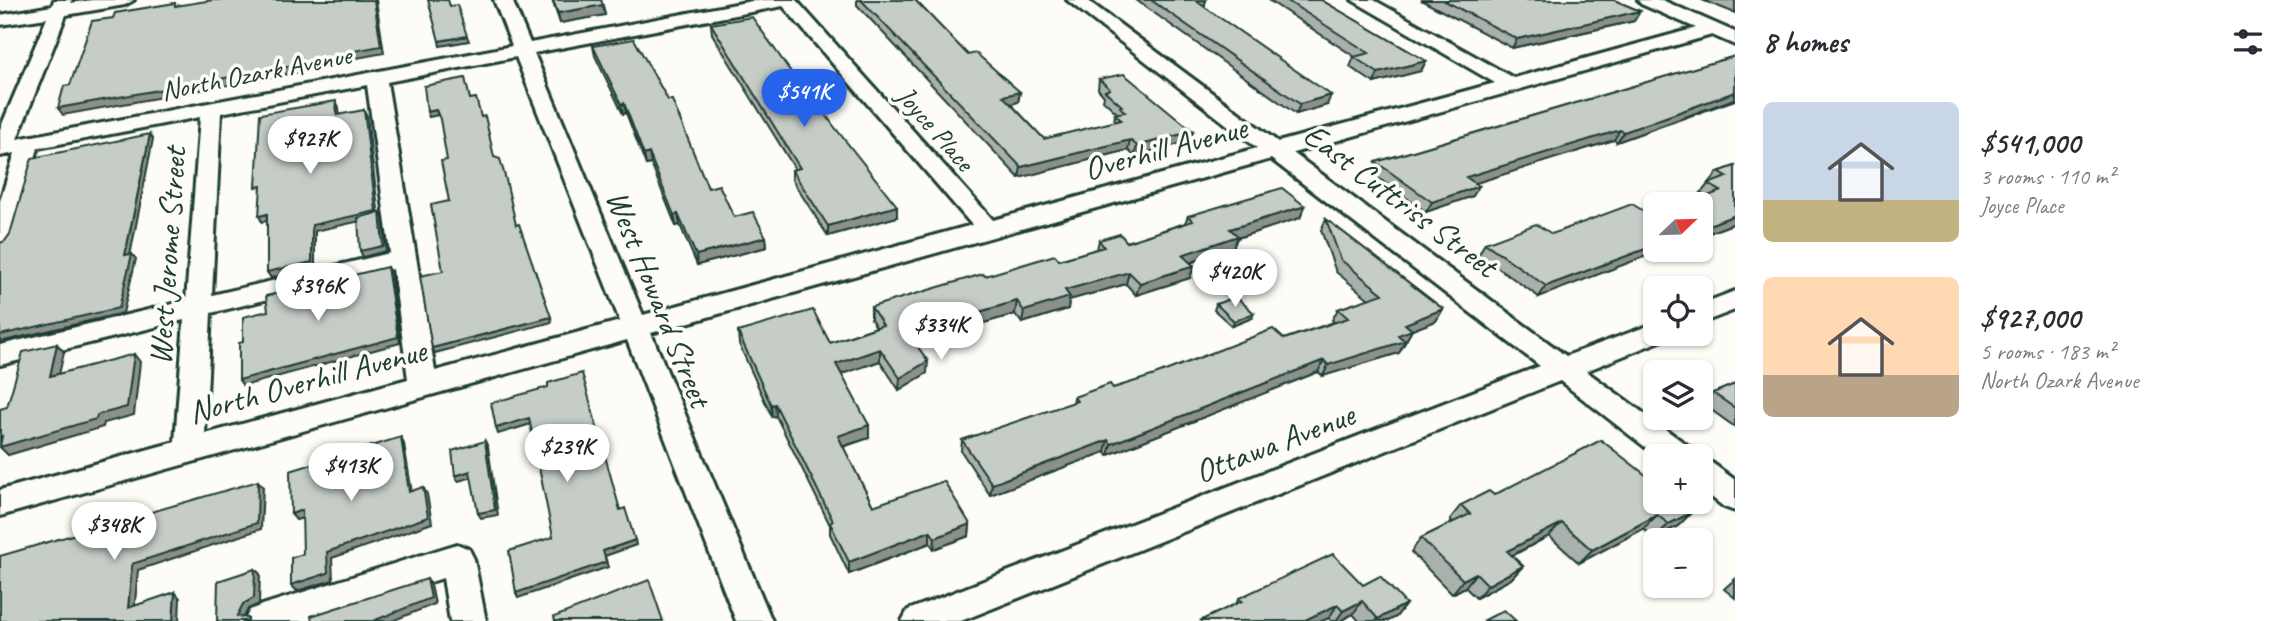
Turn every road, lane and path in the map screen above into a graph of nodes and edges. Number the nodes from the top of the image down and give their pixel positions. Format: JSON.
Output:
{"nodes":[{"id":1,"x":125,"y":0,"type":"edge"},
{"id":2,"x":503,"y":0,"type":"edge"},
{"id":3,"x":786,"y":0,"type":"edge"},
{"id":4,"x":1076,"y":0,"type":"edge"},
{"id":5,"x":1361,"y":0,"type":"edge"},
{"id":6,"x":1647,"y":0,"type":"edge"},
{"id":7,"x":61,"y":5,"type":"edge"},
{"id":8,"x":0,"y":20,"type":"edge"},
{"id":9,"x":1714,"y":29,"type":"junction"},
{"id":10,"x":1735,"y":39,"type":"edge"},
{"id":11,"x":522,"y":49,"type":"junction"},
{"id":12,"x":376,"y":77,"type":"junction"},
{"id":13,"x":1511,"y":84,"type":"junction"},
{"id":14,"x":211,"y":109,"type":"junction"},
{"id":15,"x":29,"y":143,"type":"junction"},
{"id":16,"x":2,"y":148,"type":"edge"},
{"id":17,"x":1276,"y":151,"type":"junction"},
{"id":18,"x":988,"y":229,"type":"junction"},
{"id":19,"x":0,"y":239,"type":"edge"},
{"id":20,"x":403,"y":258,"type":"junction"},
{"id":21,"x":1735,"y":300,"type":"edge"},
{"id":22,"x":198,"y":307,"type":"junction"},
{"id":23,"x":1713,"y":309,"type":"edge"},
{"id":24,"x":635,"y":328,"type":"junction"},
{"id":25,"x":1643,"y":337,"type":"edge"},
{"id":26,"x":0,"y":355,"type":"edge"},
{"id":27,"x":1564,"y":368,"type":"junction"},
{"id":28,"x":423,"y":386,"type":"junction"},
{"id":29,"x":1664,"y":444,"type":"edge"},
{"id":30,"x":190,"y":450,"type":"junction"},
{"id":31,"x":1713,"y":481,"type":"edge"},
{"id":32,"x":1735,"y":498,"type":"edge"},
{"id":33,"x":0,"y":503,"type":"edge"},
{"id":34,"x":262,"y":621,"type":"edge"},
{"id":35,"x":468,"y":621,"type":"edge"},
{"id":36,"x":754,"y":621,"type":"edge"},
{"id":37,"x":920,"y":621,"type":"edge"}],
"edges":[{"from":1,"to":7,"type":"street"},
{"from":2,"to":11,"type":"street","name":"West Howard Street"},
{"from":3,"to":11,"type":"street","name":"North Ozark Avenue"},
{"from":3,"to":18,"type":"street","name":"Joyce Place"},
{"from":4,"to":17,"type":"street","name":"East Cuttriss Street"},
{"from":5,"to":13,"type":"street"},
{"from":6,"to":9,"type":"street"},
{"from":7,"to":8,"type":"street"},
{"from":7,"to":16,"type":"street"},
{"from":9,"to":10,"type":"street"},
{"from":9,"to":13,"type":"street","name":"Overhill Avenue"},
{"from":11,"to":12,"type":"street","name":"North Ozark Avenue"},
{"from":11,"to":24,"type":"street","name":"West Howard Street"},
{"from":12,"to":14,"type":"street","name":"North Ozark Avenue"},
{"from":12,"to":20,"type":"street"},
{"from":13,"to":17,"type":"street","name":"Overhill Avenue"},
{"from":14,"to":15,"type":"street","name":"North Ozark Avenue"},
{"from":14,"to":22,"type":"street","name":"West Jerome Street"},
{"from":15,"to":16,"type":"street","name":"North Ozark Avenue"},
{"from":15,"to":19,"type":"street"},
{"from":17,"to":18,"type":"street","name":"Overhill Avenue"},
{"from":17,"to":27,"type":"street","name":"East Cuttriss Street"},
{"from":18,"to":24,"type":"street","name":"Overhill Avenue"},
{"from":20,"to":22,"type":"street"},
{"from":20,"to":28,"type":"street"},
{"from":21,"to":23,"type":"street"},
{"from":22,"to":26,"type":"street"},
{"from":22,"to":30,"type":"street","name":"West Jerome Street"},
{"from":24,"to":28,"type":"street","name":"North Overhill Avenue"},
{"from":24,"to":36,"type":"street","name":"West Howard Street"},
{"from":25,"to":27,"type":"street","name":"Ottawa Avenue"},
{"from":27,"to":29,"type":"street","name":"East Cuttriss Street"},
{"from":27,"to":37,"type":"street","name":"Ottawa Avenue"},
{"from":28,"to":30,"type":"street","name":"North Overhill Avenue"},
{"from":30,"to":33,"type":"street","name":"North Overhill Avenue"},
{"from":31,"to":32,"type":"street"},
{"from":34,"to":35,"type":"street"}]}
